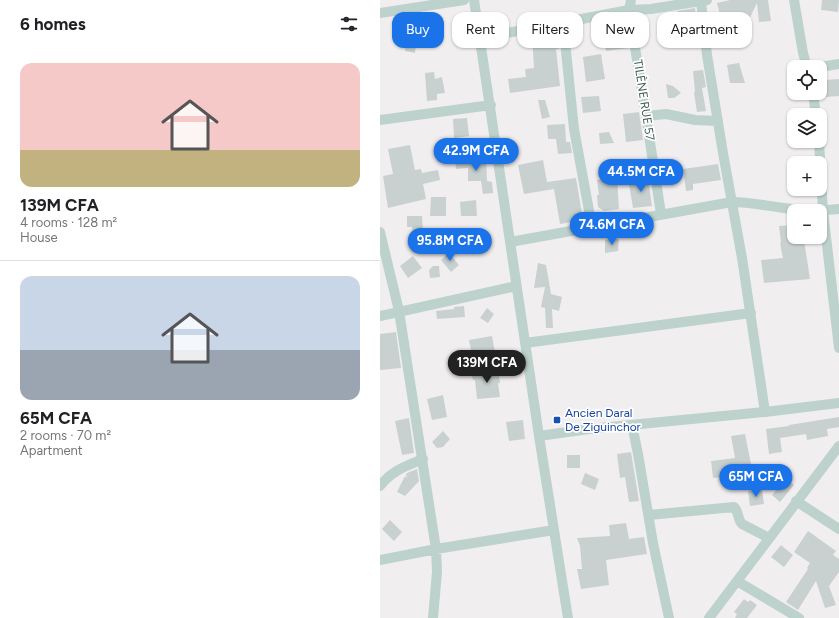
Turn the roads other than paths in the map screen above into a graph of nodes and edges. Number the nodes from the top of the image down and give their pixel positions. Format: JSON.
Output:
{"nodes":[{"id":1,"x":464,"y":0,"type":"edge"},
{"id":2,"x":474,"y":0,"type":"edge"},
{"id":3,"x":631,"y":0,"type":"edge"},
{"id":4,"x":794,"y":0,"type":"edge"},
{"id":5,"x":704,"y":1,"type":"edge"},
{"id":6,"x":408,"y":4,"type":"edge"},
{"id":7,"x":629,"y":10,"type":"junction"},
{"id":8,"x":476,"y":12,"type":"edge"},
{"id":9,"x":380,"y":13,"type":"edge"},
{"id":10,"x":583,"y":18,"type":"edge"},
{"id":11,"x":482,"y":48,"type":"edge"},
{"id":12,"x":566,"y":48,"type":"edge"},
{"id":13,"x":805,"y":60,"type":"edge"},
{"id":14,"x":839,"y":64,"type":"edge"},
{"id":15,"x":827,"y":66,"type":"edge"},
{"id":16,"x":491,"y":105,"type":"junction"},
{"id":17,"x":646,"y":116,"type":"junction"},
{"id":18,"x":380,"y":120,"type":"edge"},
{"id":19,"x":718,"y":121,"type":"junction"},
{"id":20,"x":820,"y":148,"type":"edge"},
{"id":21,"x":732,"y":202,"type":"junction"},
{"id":22,"x":824,"y":204,"type":"edge"},
{"id":23,"x":787,"y":208,"type":"edge"},
{"id":24,"x":839,"y":209,"type":"edge"},
{"id":25,"x":827,"y":211,"type":"edge"},
{"id":26,"x":661,"y":214,"type":"junction"},
{"id":27,"x":592,"y":228,"type":"junction"},
{"id":28,"x":380,"y":232,"type":"edge"},
{"id":29,"x":827,"y":238,"type":"edge"},
{"id":30,"x":510,"y":242,"type":"junction"},
{"id":31,"x":516,"y":286,"type":"junction"},
{"id":32,"x":399,"y":311,"type":"junction"},
{"id":33,"x":751,"y":313,"type":"junction"},
{"id":34,"x":380,"y":316,"type":"edge"},
{"id":35,"x":525,"y":343,"type":"junction"},
{"id":36,"x":839,"y":348,"type":"edge"},
{"id":37,"x":839,"y":403,"type":"edge"},
{"id":38,"x":765,"y":412,"type":"junction"},
{"id":39,"x":632,"y":425,"type":"junction"},
{"id":40,"x":539,"y":436,"type":"junction"},
{"id":41,"x":839,"y":446,"type":"edge"},
{"id":42,"x":422,"y":459,"type":"junction"},
{"id":43,"x":380,"y":486,"type":"edge"},
{"id":44,"x":796,"y":501,"type":"junction"},
{"id":45,"x":649,"y":515,"type":"junction"},
{"id":46,"x":839,"y":529,"type":"edge"},
{"id":47,"x":554,"y":530,"type":"junction"},
{"id":48,"x":769,"y":538,"type":"junction"},
{"id":49,"x":436,"y":549,"type":"junction"},
{"id":50,"x":380,"y":560,"type":"edge"},
{"id":51,"x":737,"y":581,"type":"junction"},
{"id":52,"x":433,"y":618,"type":"edge"},
{"id":53,"x":568,"y":618,"type":"edge"},
{"id":54,"x":669,"y":618,"type":"edge"},
{"id":55,"x":709,"y":618,"type":"edge"},
{"id":56,"x":799,"y":618,"type":"edge"}],
"edges":[{"from":1,"to":6,"type":"street"},
{"from":2,"to":8,"type":"street"},
{"from":3,"to":7,"type":"street"},
{"from":4,"to":13,"type":"street"},
{"from":5,"to":7,"type":"street"},
{"from":5,"to":19,"type":"street"},
{"from":6,"to":9,"type":"street"},
{"from":7,"to":10,"type":"street"},
{"from":7,"to":17,"type":"street","name":"TILÈNE RUE 57"},
{"from":11,"to":16,"type":"street"},
{"from":12,"to":27,"type":"street"},
{"from":14,"to":15,"type":"street"},
{"from":16,"to":18,"type":"street"},
{"from":16,"to":30,"type":"street"},
{"from":17,"to":19,"type":"street"},
{"from":17,"to":26,"type":"street","name":"TILÈNE RUE 57"},
{"from":19,"to":21,"type":"street"},
{"from":20,"to":22,"type":"street"},
{"from":21,"to":23,"type":"street"},
{"from":21,"to":26,"type":"street"},
{"from":21,"to":33,"type":"street"},
{"from":24,"to":25,"type":"street"},
{"from":26,"to":27,"type":"street"},
{"from":27,"to":30,"type":"street"},
{"from":28,"to":32,"type":"street"},
{"from":29,"to":36,"type":"street"},
{"from":30,"to":31,"type":"street"},
{"from":31,"to":32,"type":"street"},
{"from":31,"to":35,"type":"street"},
{"from":32,"to":34,"type":"street"},
{"from":32,"to":42,"type":"street"},
{"from":33,"to":35,"type":"street"},
{"from":33,"to":38,"type":"street"},
{"from":35,"to":40,"type":"street"},
{"from":37,"to":38,"type":"street"},
{"from":38,"to":39,"type":"street"},
{"from":39,"to":40,"type":"street"},
{"from":39,"to":45,"type":"street"},
{"from":40,"to":47,"type":"street"},
{"from":41,"to":44,"type":"street"},
{"from":42,"to":43,"type":"street"},
{"from":42,"to":49,"type":"street"},
{"from":44,"to":46,"type":"street"},
{"from":44,"to":48,"type":"street"},
{"from":45,"to":48,"type":"street"},
{"from":45,"to":54,"type":"street"},
{"from":47,"to":49,"type":"street"},
{"from":47,"to":53,"type":"street"},
{"from":48,"to":51,"type":"street"},
{"from":49,"to":50,"type":"street"},
{"from":49,"to":52,"type":"street"},
{"from":51,"to":55,"type":"street"},
{"from":51,"to":56,"type":"street"}]}
